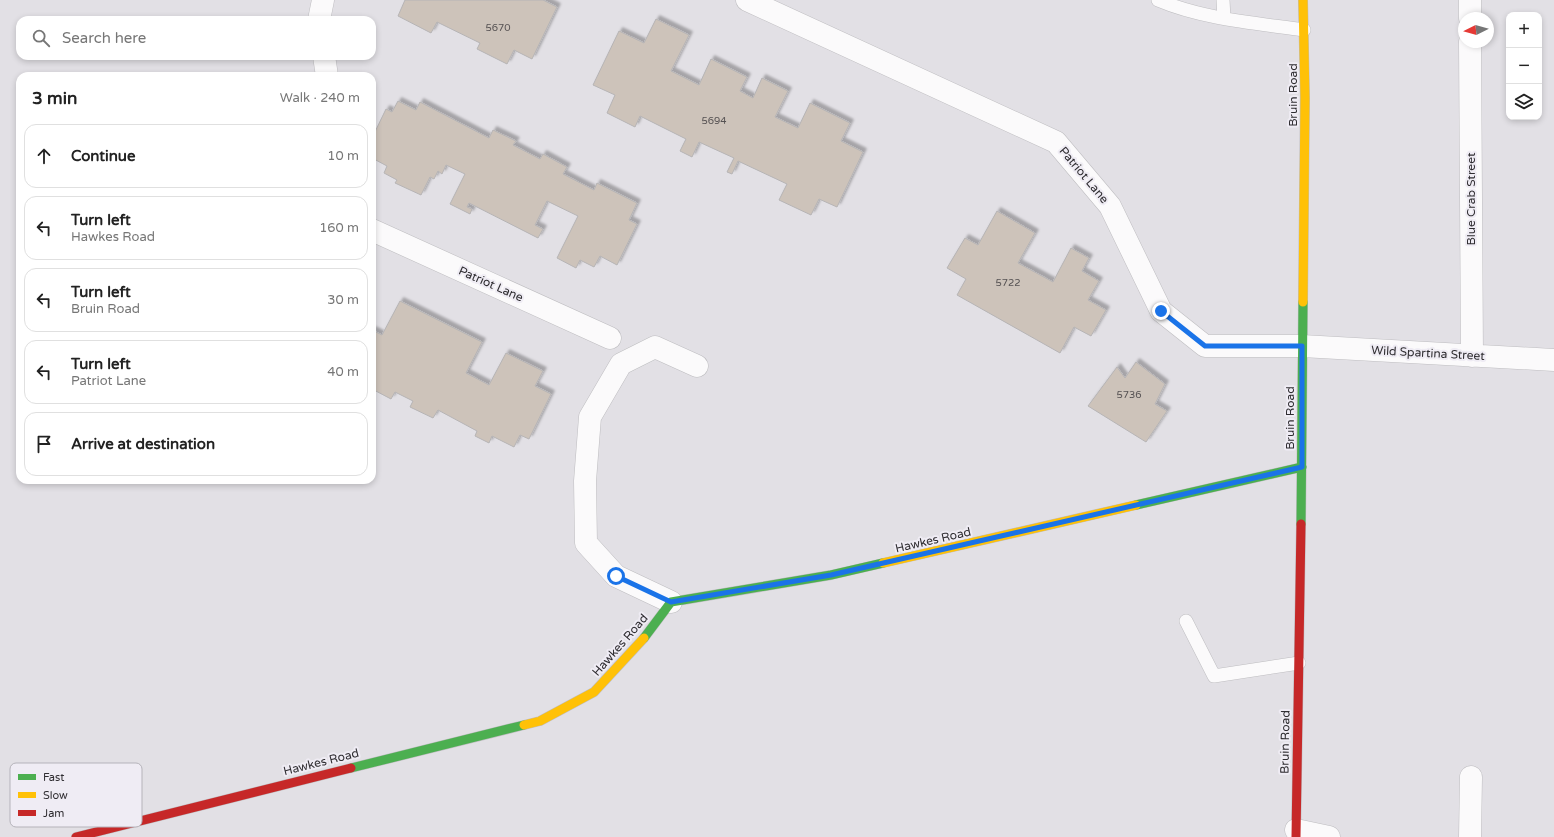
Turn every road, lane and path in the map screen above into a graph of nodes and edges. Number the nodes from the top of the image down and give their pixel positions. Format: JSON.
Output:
{"nodes":[{"id":1,"x":323,"y":0,"type":"edge"},
{"id":2,"x":747,"y":0,"type":"edge"},
{"id":3,"x":1158,"y":0,"type":"edge"},
{"id":4,"x":1223,"y":0,"type":"edge"},
{"id":5,"x":1303,"y":0,"type":"edge"},
{"id":6,"x":1470,"y":0,"type":"edge"},
{"id":7,"x":1470,"y":12,"type":"edge"},
{"id":8,"x":321,"y":16,"type":"edge"},
{"id":9,"x":1224,"y":18,"type":"junction"},
{"id":10,"x":1304,"y":30,"type":"junction"},
{"id":11,"x":1470,"y":48,"type":"edge"},
{"id":12,"x":325,"y":60,"type":"edge"},
{"id":13,"x":326,"y":72,"type":"edge"},
{"id":14,"x":376,"y":232,"type":"edge"},
{"id":15,"x":610,"y":338,"type":"dead end"},
{"id":16,"x":1302,"y":346,"type":"junction"},
{"id":17,"x":1472,"y":356,"type":"junction"},
{"id":18,"x":1554,"y":360,"type":"edge"},
{"id":19,"x":697,"y":366,"type":"dead end"},
{"id":20,"x":1302,"y":467,"type":"junction"},
{"id":21,"x":671,"y":602,"type":"junction"},
{"id":22,"x":1186,"y":621,"type":"dead end"},
{"id":23,"x":1299,"y":663,"type":"junction"},
{"id":24,"x":1471,"y":777,"type":"dead end"},
{"id":25,"x":142,"y":820,"type":"edge"},
{"id":26,"x":116,"y":827,"type":"edge"},
{"id":27,"x":1296,"y":834,"type":"edge"},
{"id":28,"x":76,"y":837,"type":"edge"},
{"id":29,"x":1329,"y":837,"type":"edge"},
{"id":30,"x":1470,"y":837,"type":"edge"}],
"edges":[{"from":1,"to":8,"type":"street"},
{"from":2,"to":16,"type":"street","name":"Patriot Lane"},
{"from":3,"to":9,"type":"lane"},
{"from":4,"to":9,"type":"lane"},
{"from":5,"to":10,"type":"street","name":"Bruin Road"},
{"from":6,"to":7,"type":"street"},
{"from":9,"to":10,"type":"lane"},
{"from":10,"to":16,"type":"street","name":"Bruin Road"},
{"from":11,"to":17,"type":"street","name":"Blue Crab Street"},
{"from":12,"to":13,"type":"street"},
{"from":14,"to":15,"type":"street","name":"Patriot Lane"},
{"from":16,"to":17,"type":"street","name":"Wild Spartina Street"},
{"from":16,"to":20,"type":"street","name":"Bruin Road"},
{"from":17,"to":18,"type":"street","name":"Wild Spartina Street"},
{"from":19,"to":21,"type":"street"},
{"from":20,"to":21,"type":"street","name":"Hawkes Road"},
{"from":20,"to":23,"type":"street","name":"Bruin Road"},
{"from":21,"to":25,"type":"street","name":"Hawkes Road"},
{"from":22,"to":23,"type":"lane"},
{"from":23,"to":27,"type":"street","name":"Bruin Road"},
{"from":24,"to":30,"type":"street"},
{"from":26,"to":28,"type":"street","name":"Hawkes Road"},
{"from":27,"to":29,"type":"street"}]}
